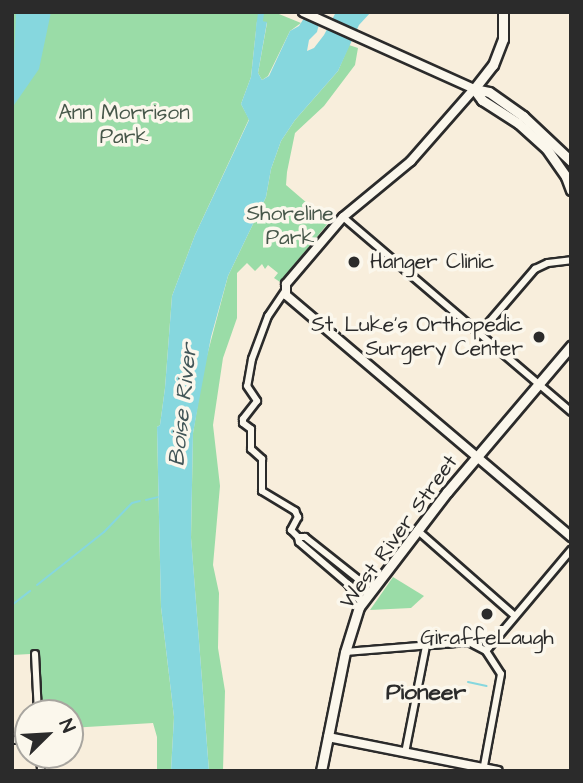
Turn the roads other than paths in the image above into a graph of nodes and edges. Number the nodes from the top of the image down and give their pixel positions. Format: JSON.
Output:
{"nodes":[{"id":1,"x":303,"y":12,"type":"edge"},
{"id":2,"x":503,"y":12,"type":"edge"},
{"id":3,"x":474,"y":89,"type":"junction"},
{"id":4,"x":571,"y":162,"type":"edge"},
{"id":5,"x":571,"y":190,"type":"edge"},
{"id":6,"x":343,"y":217,"type":"junction"},
{"id":7,"x":571,"y":260,"type":"edge"},
{"id":8,"x":285,"y":291,"type":"junction"},
{"id":9,"x":479,"y":334,"type":"junction"},
{"id":10,"x":571,"y":346,"type":"edge"},
{"id":11,"x":538,"y":384,"type":"junction"},
{"id":12,"x":571,"y":412,"type":"edge"},
{"id":13,"x":477,"y":457,"type":"junction"},
{"id":14,"x":417,"y":530,"type":"junction"},
{"id":15,"x":298,"y":537,"type":"junction"},
{"id":16,"x":571,"y":537,"type":"edge"},
{"id":17,"x":571,"y":550,"type":"edge"},
{"id":18,"x":375,"y":586,"type":"junction"},
{"id":19,"x":362,"y":604,"type":"junction"},
{"id":20,"x":515,"y":616,"type":"junction"},
{"id":21,"x":426,"y":646,"type":"junction"},
{"id":22,"x":486,"y":651,"type":"junction"},
{"id":23,"x":345,"y":652,"type":"junction"},
{"id":24,"x":35,"y":654,"type":"dead end"},
{"id":25,"x":37,"y":699,"type":"edge"},
{"id":26,"x":328,"y":737,"type":"junction"},
{"id":27,"x":405,"y":753,"type":"junction"},
{"id":28,"x":484,"y":769,"type":"edge"},
{"id":29,"x":321,"y":771,"type":"edge"},
{"id":30,"x":498,"y":771,"type":"edge"}],
"edges":[{"from":1,"to":3,"type":"street"},
{"from":2,"to":3,"type":"main road"},
{"from":3,"to":4,"type":"main road"},
{"from":3,"to":5,"type":"main road"},
{"from":3,"to":6,"type":"street"},
{"from":6,"to":8,"type":"street"},
{"from":6,"to":9,"type":"street"},
{"from":7,"to":9,"type":"street"},
{"from":8,"to":13,"type":"street"},
{"from":8,"to":15,"type":"street"},
{"from":9,"to":11,"type":"street"},
{"from":10,"to":11,"type":"main road","name":"West River Street"},
{"from":11,"to":12,"type":"street"},
{"from":11,"to":13,"type":"main road","name":"West River Street"},
{"from":13,"to":14,"type":"main road","name":"West River Street"},
{"from":13,"to":16,"type":"street"},
{"from":14,"to":18,"type":"main road","name":"West River Street"},
{"from":14,"to":20,"type":"street"},
{"from":15,"to":18,"type":"street"},
{"from":15,"to":19,"type":"street"},
{"from":17,"to":20,"type":"street"},
{"from":18,"to":19,"type":"main road","name":"West River Street"},
{"from":19,"to":23,"type":"main road","name":"West River Street"},
{"from":20,"to":22,"type":"street"},
{"from":21,"to":22,"type":"street"},
{"from":21,"to":23,"type":"street"},
{"from":21,"to":27,"type":"street"},
{"from":22,"to":28,"type":"street"},
{"from":23,"to":26,"type":"main road","name":"West River Street"},
{"from":24,"to":25,"type":"street"},
{"from":26,"to":27,"type":"street"},
{"from":26,"to":29,"type":"main road","name":"West River Street"},
{"from":27,"to":28,"type":"street"},
{"from":28,"to":30,"type":"street"}]}
